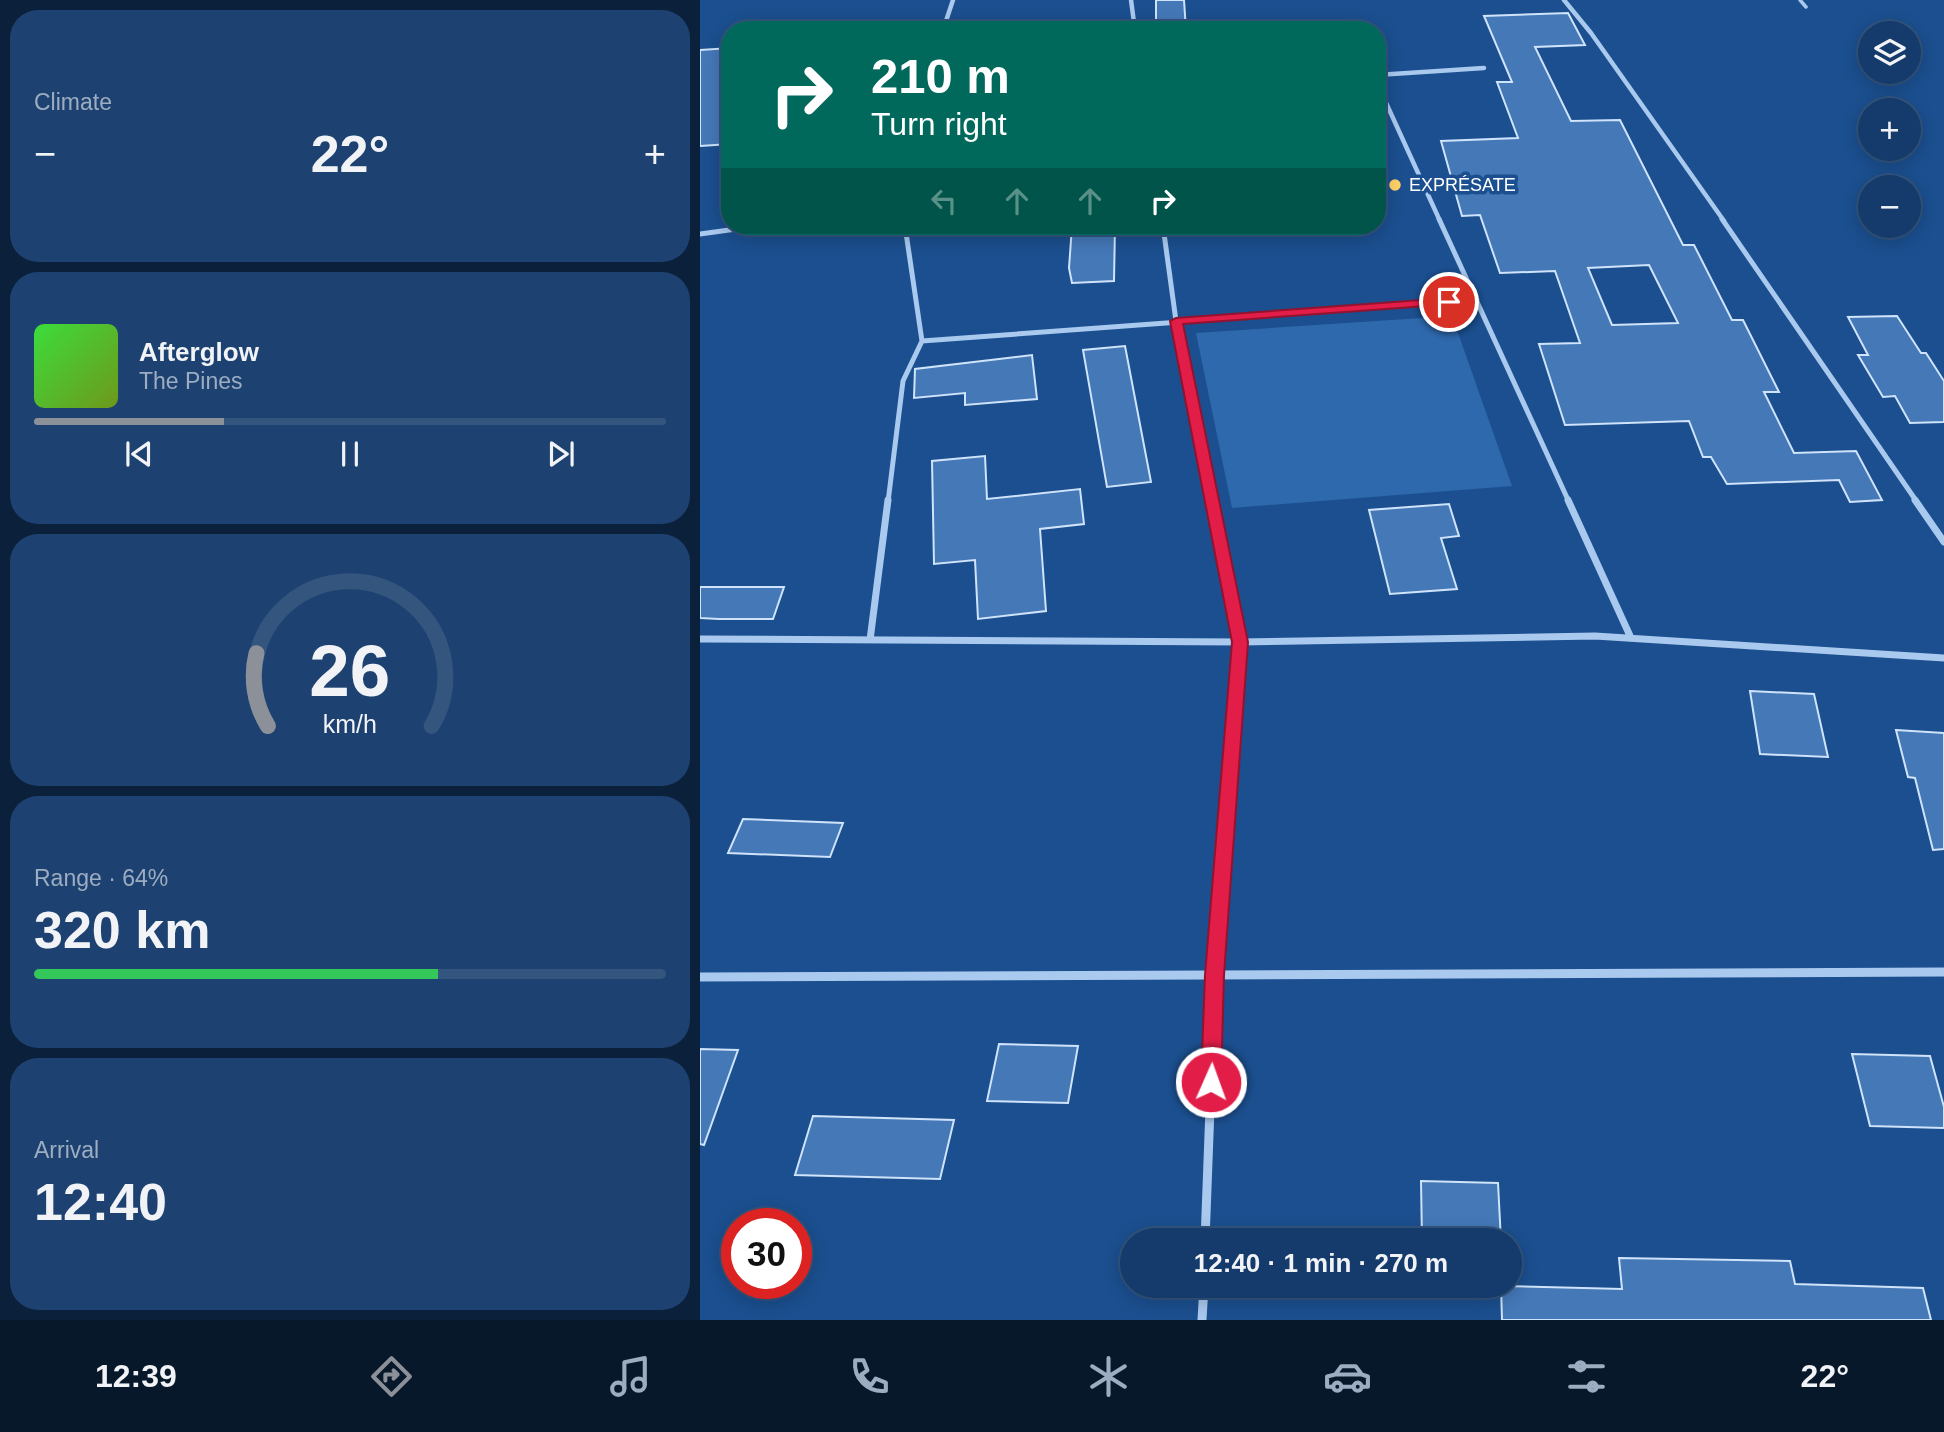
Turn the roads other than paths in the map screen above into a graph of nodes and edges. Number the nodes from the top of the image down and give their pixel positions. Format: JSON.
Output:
{"nodes":[{"id":1,"x":953,"y":0,"type":"edge"},
{"id":2,"x":1131,"y":0,"type":"edge"},
{"id":3,"x":1564,"y":0,"type":"edge"},
{"id":4,"x":1801,"y":0,"type":"edge"},
{"id":5,"x":1806,"y":8,"type":"dead end"},
{"id":6,"x":946,"y":21,"type":"edge"},
{"id":7,"x":1134,"y":21,"type":"edge"},
{"id":8,"x":1484,"y":68,"type":"dead end"},
{"id":9,"x":1386,"y":74,"type":"edge"},
{"id":10,"x":1386,"y":103,"type":"edge"},
{"id":11,"x":721,"y":231,"type":"edge"},
{"id":12,"x":700,"y":234,"type":"edge"},
{"id":13,"x":906,"y":235,"type":"edge"},
{"id":14,"x":1164,"y":235,"type":"edge"},
{"id":15,"x":1477,"y":300,"type":"junction"},
{"id":16,"x":1176,"y":321,"type":"junction"},
{"id":17,"x":922,"y":341,"type":"junction"},
{"id":18,"x":1944,"y":542,"type":"edge"},
{"id":19,"x":1631,"y":638,"type":"junction"},
{"id":20,"x":700,"y":639,"type":"edge"},
{"id":21,"x":870,"y":640,"type":"junction"},
{"id":22,"x":1240,"y":642,"type":"junction"},
{"id":23,"x":1944,"y":657,"type":"edge"},
{"id":24,"x":1944,"y":972,"type":"edge"},
{"id":25,"x":1215,"y":975,"type":"junction"},
{"id":26,"x":700,"y":977,"type":"edge"},
{"id":27,"x":1205,"y":1228,"type":"edge"},
{"id":28,"x":1203,"y":1298,"type":"edge"},
{"id":29,"x":1202,"y":1320,"type":"edge"}],
"edges":[{"from":1,"to":6,"type":"street"},
{"from":2,"to":7,"type":"street"},
{"from":3,"to":18,"type":"street"},
{"from":4,"to":5,"type":"lane"},
{"from":8,"to":9,"type":"street"},
{"from":10,"to":15,"type":"street"},
{"from":11,"to":12,"type":"street"},
{"from":13,"to":17,"type":"street"},
{"from":14,"to":16,"type":"street"},
{"from":15,"to":16,"type":"street"},
{"from":15,"to":19,"type":"street"},
{"from":16,"to":17,"type":"street"},
{"from":16,"to":22,"type":"street"},
{"from":17,"to":21,"type":"street"},
{"from":19,"to":22,"type":"street"},
{"from":19,"to":23,"type":"street"},
{"from":20,"to":21,"type":"street"},
{"from":21,"to":22,"type":"street"},
{"from":22,"to":25,"type":"street"},
{"from":24,"to":25,"type":"street"},
{"from":25,"to":26,"type":"street"},
{"from":25,"to":27,"type":"street"},
{"from":28,"to":29,"type":"street"}]}
